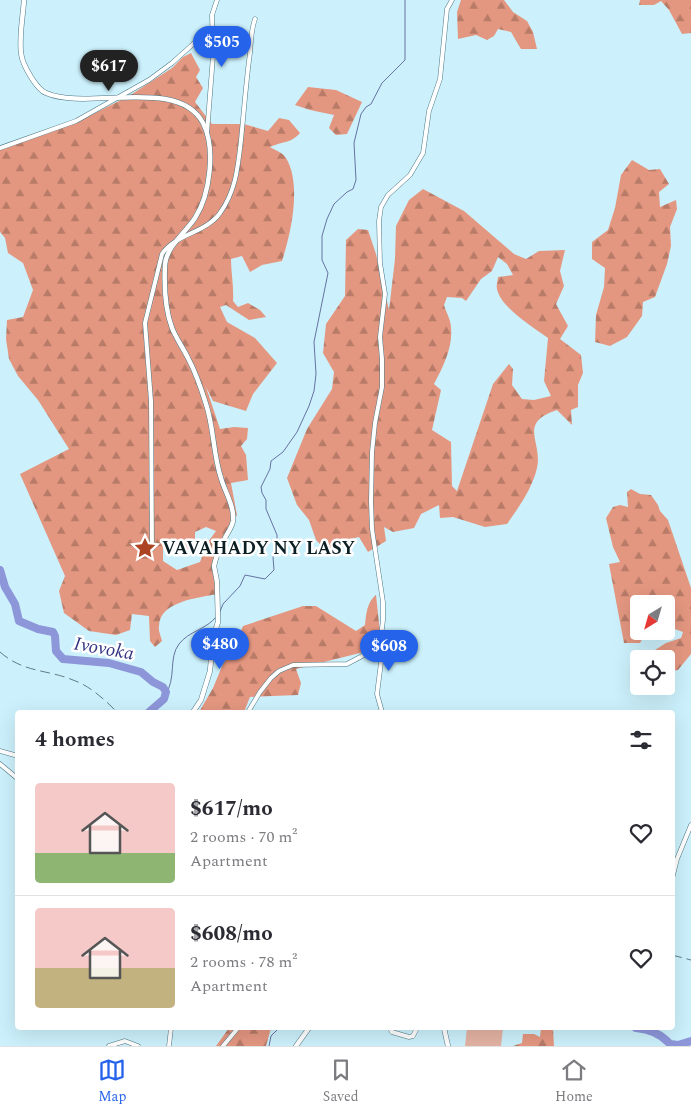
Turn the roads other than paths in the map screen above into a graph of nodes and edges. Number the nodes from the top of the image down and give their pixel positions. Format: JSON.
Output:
{"nodes":[{"id":1,"x":24,"y":0,"type":"edge"},
{"id":2,"x":217,"y":0,"type":"edge"},
{"id":3,"x":452,"y":0,"type":"edge"},
{"id":4,"x":255,"y":19,"type":"dead end"},
{"id":5,"x":211,"y":31,"type":"junction"},
{"id":6,"x":118,"y":97,"type":"junction"},
{"id":7,"x":207,"y":133,"type":"junction"},
{"id":8,"x":0,"y":148,"type":"edge"},
{"id":9,"x":177,"y":242,"type":"junction"},
{"id":10,"x":152,"y":548,"type":"dead end"},
{"id":11,"x":381,"y":636,"type":"junction"},
{"id":12,"x":194,"y":710,"type":"edge"},
{"id":13,"x":249,"y":710,"type":"edge"},
{"id":14,"x":382,"y":710,"type":"edge"},
{"id":15,"x":0,"y":751,"type":"edge"},
{"id":16,"x":15,"y":755,"type":"edge"},
{"id":17,"x":0,"y":764,"type":"edge"},
{"id":18,"x":15,"y":776,"type":"edge"},
{"id":19,"x":691,"y":825,"type":"edge"},
{"id":20,"x":675,"y":867,"type":"edge"},
{"id":21,"x":171,"y":1030,"type":"edge"},
{"id":22,"x":236,"y":1030,"type":"edge"},
{"id":23,"x":308,"y":1030,"type":"edge"},
{"id":24,"x":391,"y":1030,"type":"edge"},
{"id":25,"x":416,"y":1030,"type":"edge"},
{"id":26,"x":444,"y":1030,"type":"edge"},
{"id":27,"x":109,"y":1046,"type":"edge"},
{"id":28,"x":138,"y":1046,"type":"edge"},
{"id":29,"x":169,"y":1046,"type":"edge"},
{"id":30,"x":223,"y":1046,"type":"edge"},
{"id":31,"x":296,"y":1046,"type":"edge"},
{"id":32,"x":448,"y":1046,"type":"edge"}],
"edges":[{"from":1,"to":6,"type":"street"},
{"from":2,"to":5,"type":"street"},
{"from":3,"to":11,"type":"street"},
{"from":4,"to":9,"type":"street"},
{"from":5,"to":6,"type":"street"},
{"from":5,"to":7,"type":"street"},
{"from":6,"to":7,"type":"street"},
{"from":6,"to":8,"type":"street"},
{"from":7,"to":9,"type":"street"},
{"from":9,"to":10,"type":"street"},
{"from":9,"to":12,"type":"street"},
{"from":11,"to":13,"type":"street"},
{"from":11,"to":14,"type":"street"},
{"from":15,"to":16,"type":"street"},
{"from":17,"to":18,"type":"street"},
{"from":19,"to":20,"type":"street"},
{"from":21,"to":29,"type":"street"},
{"from":22,"to":30,"type":"street"},
{"from":23,"to":31,"type":"street"},
{"from":24,"to":25,"type":"street"},
{"from":26,"to":32,"type":"street"},
{"from":27,"to":28,"type":"street"}]}
